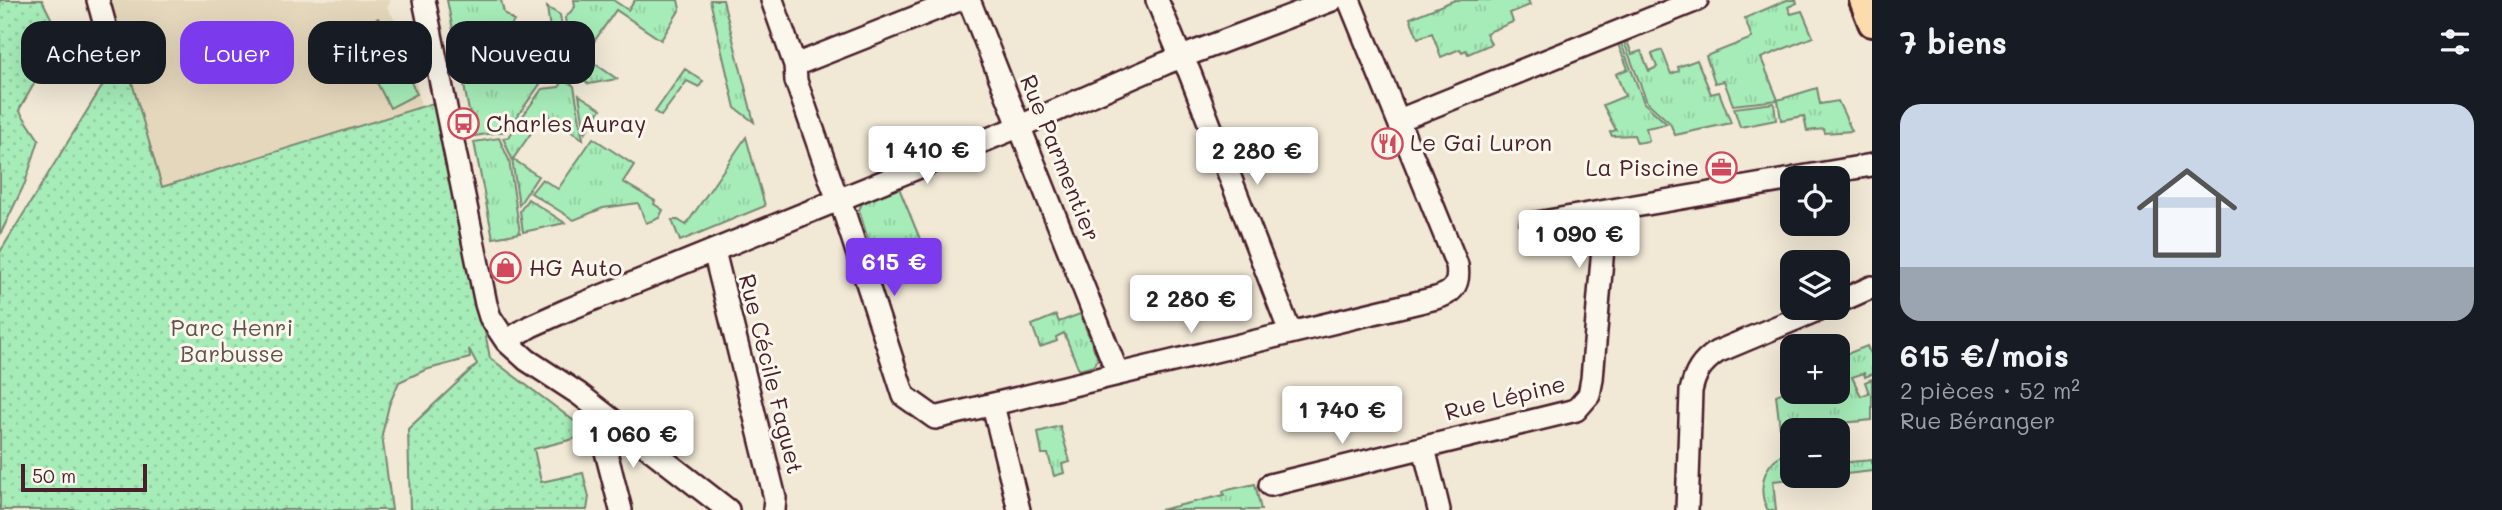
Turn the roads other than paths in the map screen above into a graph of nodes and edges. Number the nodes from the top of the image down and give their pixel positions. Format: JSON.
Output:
{"nodes":[{"id":1,"x":98,"y":0,"type":"edge"},
{"id":2,"x":424,"y":0,"type":"edge"},
{"id":3,"x":772,"y":0,"type":"edge"},
{"id":4,"x":959,"y":0,"type":"edge"},
{"id":5,"x":969,"y":0,"type":"edge"},
{"id":6,"x":1157,"y":0,"type":"edge"},
{"id":7,"x":1332,"y":0,"type":"edge"},
{"id":8,"x":1349,"y":0,"type":"edge"},
{"id":9,"x":1698,"y":0,"type":"edge"},
{"id":10,"x":1863,"y":0,"type":"edge"},
{"id":11,"x":104,"y":21,"type":"edge"},
{"id":12,"x":1872,"y":23,"type":"edge"},
{"id":13,"x":1183,"y":59,"type":"junction"},
{"id":14,"x":795,"y":65,"type":"junction"},
{"id":15,"x":1399,"y":120,"type":"junction"},
{"id":16,"x":1018,"y":127,"type":"junction"},
{"id":17,"x":1872,"y":165,"type":"edge"},
{"id":18,"x":1850,"y":169,"type":"edge"},
{"id":19,"x":1780,"y":181,"type":"edge"},
{"id":20,"x":838,"y":199,"type":"junction"},
{"id":21,"x":1606,"y":211,"type":"junction"},
{"id":22,"x":1531,"y":224,"type":"dead end"},
{"id":23,"x":713,"y":251,"type":"junction"},
{"id":24,"x":1872,"y":287,"type":"edge"},
{"id":25,"x":1850,"y":297,"type":"edge"},
{"id":26,"x":1793,"y":320,"type":"edge"},
{"id":27,"x":1290,"y":332,"type":"junction"},
{"id":28,"x":506,"y":341,"type":"junction"},
{"id":29,"x":1118,"y":374,"type":"junction"},
{"id":30,"x":993,"y":405,"type":"junction"},
{"id":31,"x":617,"y":424,"type":"junction"},
{"id":32,"x":1424,"y":448,"type":"junction"},
{"id":33,"x":1270,"y":485,"type":"dead end"},
{"id":34,"x":621,"y":510,"type":"edge"},
{"id":35,"x":728,"y":510,"type":"edge"},
{"id":36,"x":774,"y":510,"type":"edge"},
{"id":37,"x":1019,"y":510,"type":"edge"},
{"id":38,"x":1439,"y":510,"type":"edge"},
{"id":39,"x":1687,"y":510,"type":"edge"}],
"edges":[{"from":1,"to":11,"type":"street"},
{"from":2,"to":28,"type":"street"},
{"from":3,"to":14,"type":"street"},
{"from":4,"to":14,"type":"street"},
{"from":5,"to":16,"type":"street","name":"Rue Parmentier"},
{"from":6,"to":13,"type":"street"},
{"from":7,"to":13,"type":"street"},
{"from":8,"to":15,"type":"street"},
{"from":9,"to":15,"type":"street"},
{"from":10,"to":12,"type":"main road"},
{"from":13,"to":16,"type":"street"},
{"from":13,"to":27,"type":"street"},
{"from":14,"to":20,"type":"street"},
{"from":15,"to":27,"type":"street"},
{"from":16,"to":20,"type":"street"},
{"from":16,"to":29,"type":"street","name":"Rue Parmentier"},
{"from":17,"to":18,"type":"street"},
{"from":19,"to":21,"type":"street"},
{"from":20,"to":23,"type":"street"},
{"from":20,"to":30,"type":"street"},
{"from":21,"to":22,"type":"street"},
{"from":21,"to":32,"type":"street","name":"Rue Lépine"},
{"from":23,"to":28,"type":"street"},
{"from":23,"to":36,"type":"street","name":"Rue Cécile Faguet"},
{"from":24,"to":25,"type":"street"},
{"from":26,"to":39,"type":"street"},
{"from":27,"to":29,"type":"street"},
{"from":28,"to":31,"type":"street"},
{"from":29,"to":30,"type":"street"},
{"from":30,"to":37,"type":"street"},
{"from":31,"to":34,"type":"street"},
{"from":31,"to":35,"type":"street"},
{"from":32,"to":33,"type":"street","name":"Rue Lépine"},
{"from":32,"to":38,"type":"street"}]}
